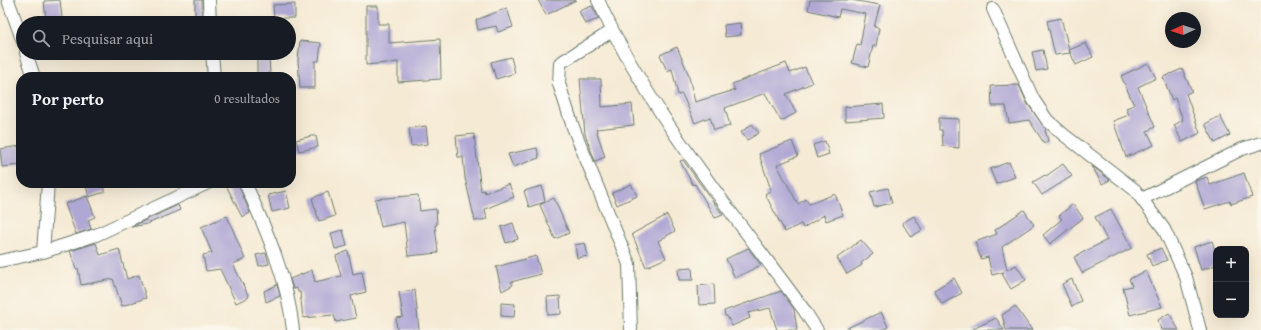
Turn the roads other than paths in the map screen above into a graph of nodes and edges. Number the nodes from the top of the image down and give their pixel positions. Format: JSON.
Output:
{"nodes":[{"id":1,"x":8,"y":0,"type":"edge"},
{"id":2,"x":209,"y":0,"type":"edge"},
{"id":3,"x":598,"y":0,"type":"edge"},
{"id":4,"x":993,"y":9,"type":"dead end"},
{"id":5,"x":210,"y":16,"type":"edge"},
{"id":6,"x":16,"y":22,"type":"edge"},
{"id":7,"x":612,"y":31,"type":"junction"},
{"id":8,"x":28,"y":60,"type":"edge"},
{"id":9,"x":213,"y":60,"type":"edge"},
{"id":10,"x":32,"y":72,"type":"edge"},
{"id":11,"x":214,"y":72,"type":"edge"},
{"id":12,"x":1261,"y":143,"type":"edge"},
{"id":13,"x":48,"y":188,"type":"edge"},
{"id":14,"x":197,"y":188,"type":"edge"},
{"id":15,"x":247,"y":188,"type":"edge"},
{"id":16,"x":1142,"y":199,"type":"junction"},
{"id":17,"x":44,"y":252,"type":"junction"},
{"id":18,"x":0,"y":261,"type":"edge"},
{"id":19,"x":293,"y":330,"type":"edge"},
{"id":20,"x":631,"y":330,"type":"edge"},
{"id":21,"x":816,"y":330,"type":"edge"},
{"id":22,"x":1200,"y":330,"type":"edge"}],
"edges":[{"from":1,"to":6,"type":"street"},
{"from":2,"to":5,"type":"street"},
{"from":3,"to":7,"type":"street"},
{"from":4,"to":16,"type":"street"},
{"from":7,"to":20,"type":"street"},
{"from":7,"to":21,"type":"street"},
{"from":8,"to":10,"type":"street"},
{"from":9,"to":11,"type":"street"},
{"from":12,"to":16,"type":"street"},
{"from":13,"to":17,"type":"street"},
{"from":14,"to":17,"type":"street"},
{"from":15,"to":19,"type":"street"},
{"from":16,"to":22,"type":"street"},
{"from":17,"to":18,"type":"street"}]}
